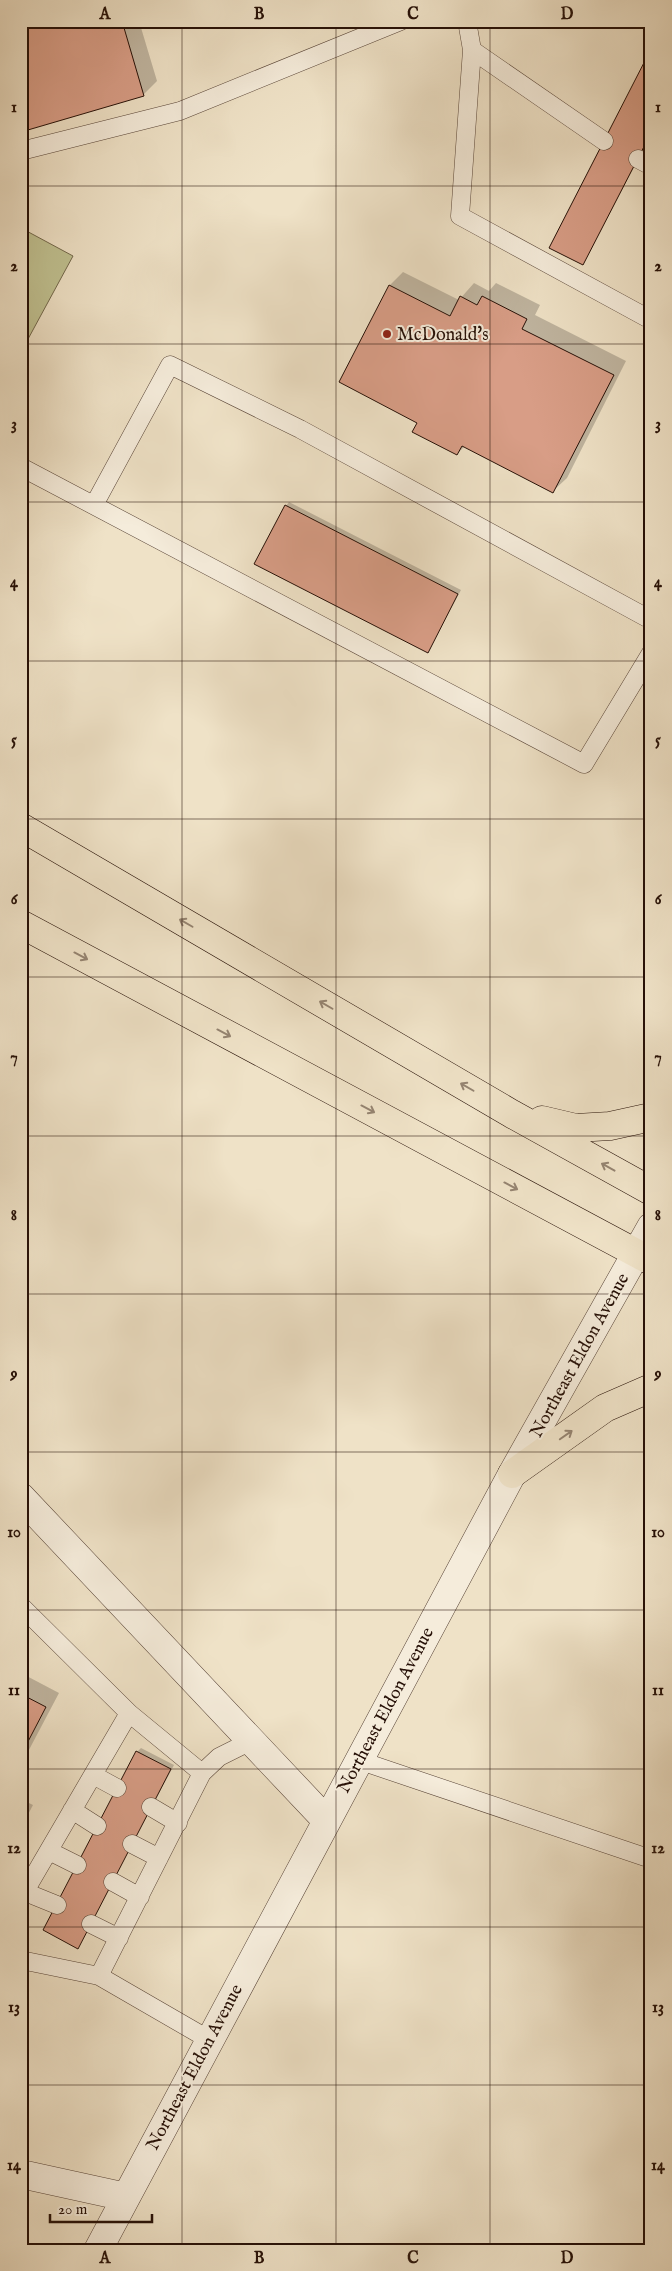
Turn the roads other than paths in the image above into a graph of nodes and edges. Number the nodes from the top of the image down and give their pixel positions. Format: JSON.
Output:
{"nodes":[{"id":1,"x":401,"y":21,"type":"edge"},
{"id":2,"x":467,"y":21,"type":"edge"},
{"id":3,"x":472,"y":50,"type":"junction"},
{"id":4,"x":604,"y":141,"type":"dead end"},
{"id":5,"x":21,"y":150,"type":"edge"},
{"id":6,"x":651,"y":320,"type":"edge"},
{"id":7,"x":21,"y":467,"type":"edge"},
{"id":8,"x":94,"y":505,"type":"junction"},
{"id":9,"x":651,"y":620,"type":"edge"},
{"id":10,"x":651,"y":653,"type":"edge"},
{"id":11,"x":21,"y":827,"type":"edge"},
{"id":12,"x":21,"y":924,"type":"edge"},
{"id":13,"x":512,"y":1114,"type":"junction"},
{"id":14,"x":651,"y":1117,"type":"edge"},
{"id":15,"x":651,"y":1191,"type":"edge"},
{"id":16,"x":651,"y":1227,"type":"edge"},
{"id":17,"x":643,"y":1257,"type":"edge"},
{"id":18,"x":651,"y":1388,"type":"edge"},
{"id":19,"x":512,"y":1474,"type":"junction"},
{"id":20,"x":23,"y":1507,"type":"edge"},
{"id":21,"x":21,"y":1606,"type":"edge"},
{"id":22,"x":129,"y":1713,"type":"junction"},
{"id":23,"x":251,"y":1741,"type":"junction"},
{"id":24,"x":358,"y":1760,"type":"junction"},
{"id":25,"x":202,"y":1774,"type":"junction"},
{"id":26,"x":93,"y":1775,"type":"junction"},
{"id":27,"x":117,"y":1788,"type":"dead end"},
{"id":28,"x":152,"y":1807,"type":"dead end"},
{"id":29,"x":72,"y":1810,"type":"junction"},
{"id":30,"x":326,"y":1820,"type":"junction"},
{"id":31,"x":178,"y":1823,"type":"junction"},
{"id":32,"x":98,"y":1826,"type":"dead end"},
{"id":33,"x":132,"y":1844,"type":"dead end"},
{"id":34,"x":48,"y":1851,"type":"junction"},
{"id":35,"x":159,"y":1858,"type":"junction"},
{"id":36,"x":651,"y":1859,"type":"edge"},
{"id":37,"x":77,"y":1865,"type":"dead end"},
{"id":38,"x":113,"y":1882,"type":"dead end"},
{"id":39,"x":23,"y":1895,"type":"edge"},
{"id":40,"x":140,"y":1897,"type":"junction"},
{"id":41,"x":57,"y":1905,"type":"dead end"},
{"id":42,"x":91,"y":1924,"type":"dead end"},
{"id":43,"x":119,"y":1938,"type":"junction"},
{"id":44,"x":21,"y":1960,"type":"edge"},
{"id":45,"x":99,"y":1976,"type":"junction"},
{"id":46,"x":208,"y":2039,"type":"junction"},
{"id":47,"x":21,"y":2174,"type":"edge"},
{"id":48,"x":126,"y":2197,"type":"junction"},
{"id":49,"x":98,"y":2250,"type":"edge"}],
"edges":[{"from":1,"to":5,"type":"lane"},
{"from":2,"to":3,"type":"lane"},
{"from":3,"to":4,"type":"lane"},
{"from":3,"to":6,"type":"lane"},
{"from":7,"to":8,"type":"lane"},
{"from":8,"to":9,"type":"lane"},
{"from":8,"to":10,"type":"lane"},
{"from":13,"to":11,"type":"highway","one_way":true},
{"from":12,"to":17,"type":"highway","one_way":true},
{"from":13,"to":14,"type":"highway"},
{"from":15,"to":13,"type":"highway","one_way":true},
{"from":16,"to":17,"type":"street","name":"Northeast Eldon Avenue"},
{"from":17,"to":19,"type":"street","name":"Northeast Eldon Avenue"},
{"from":19,"to":18,"type":"highway","one_way":true},
{"from":19,"to":24,"type":"street","name":"Northeast Eldon Avenue"},
{"from":20,"to":23,"type":"street"},
{"from":21,"to":22,"type":"lane"},
{"from":22,"to":25,"type":"lane"},
{"from":22,"to":26,"type":"lane"},
{"from":23,"to":25,"type":"lane"},
{"from":23,"to":30,"type":"street"},
{"from":24,"to":30,"type":"street","name":"Northeast Eldon Avenue"},
{"from":24,"to":36,"type":"lane"},
{"from":25,"to":31,"type":"lane"},
{"from":26,"to":27,"type":"lane"},
{"from":26,"to":29,"type":"lane"},
{"from":28,"to":31,"type":"lane"},
{"from":29,"to":32,"type":"lane"},
{"from":29,"to":34,"type":"lane"},
{"from":30,"to":46,"type":"street","name":"Northeast Eldon Avenue"},
{"from":31,"to":35,"type":"lane"},
{"from":33,"to":35,"type":"lane"},
{"from":34,"to":37,"type":"lane"},
{"from":34,"to":39,"type":"lane"},
{"from":35,"to":40,"type":"lane"},
{"from":38,"to":40,"type":"lane"},
{"from":39,"to":41,"type":"lane"},
{"from":40,"to":43,"type":"lane"},
{"from":42,"to":43,"type":"lane"},
{"from":43,"to":45,"type":"lane"},
{"from":44,"to":45,"type":"lane"},
{"from":45,"to":46,"type":"lane"},
{"from":46,"to":48,"type":"street","name":"Northeast Eldon Avenue"},
{"from":47,"to":48,"type":"street"},
{"from":48,"to":49,"type":"street","name":"Northeast Eldon Avenue"}]}
